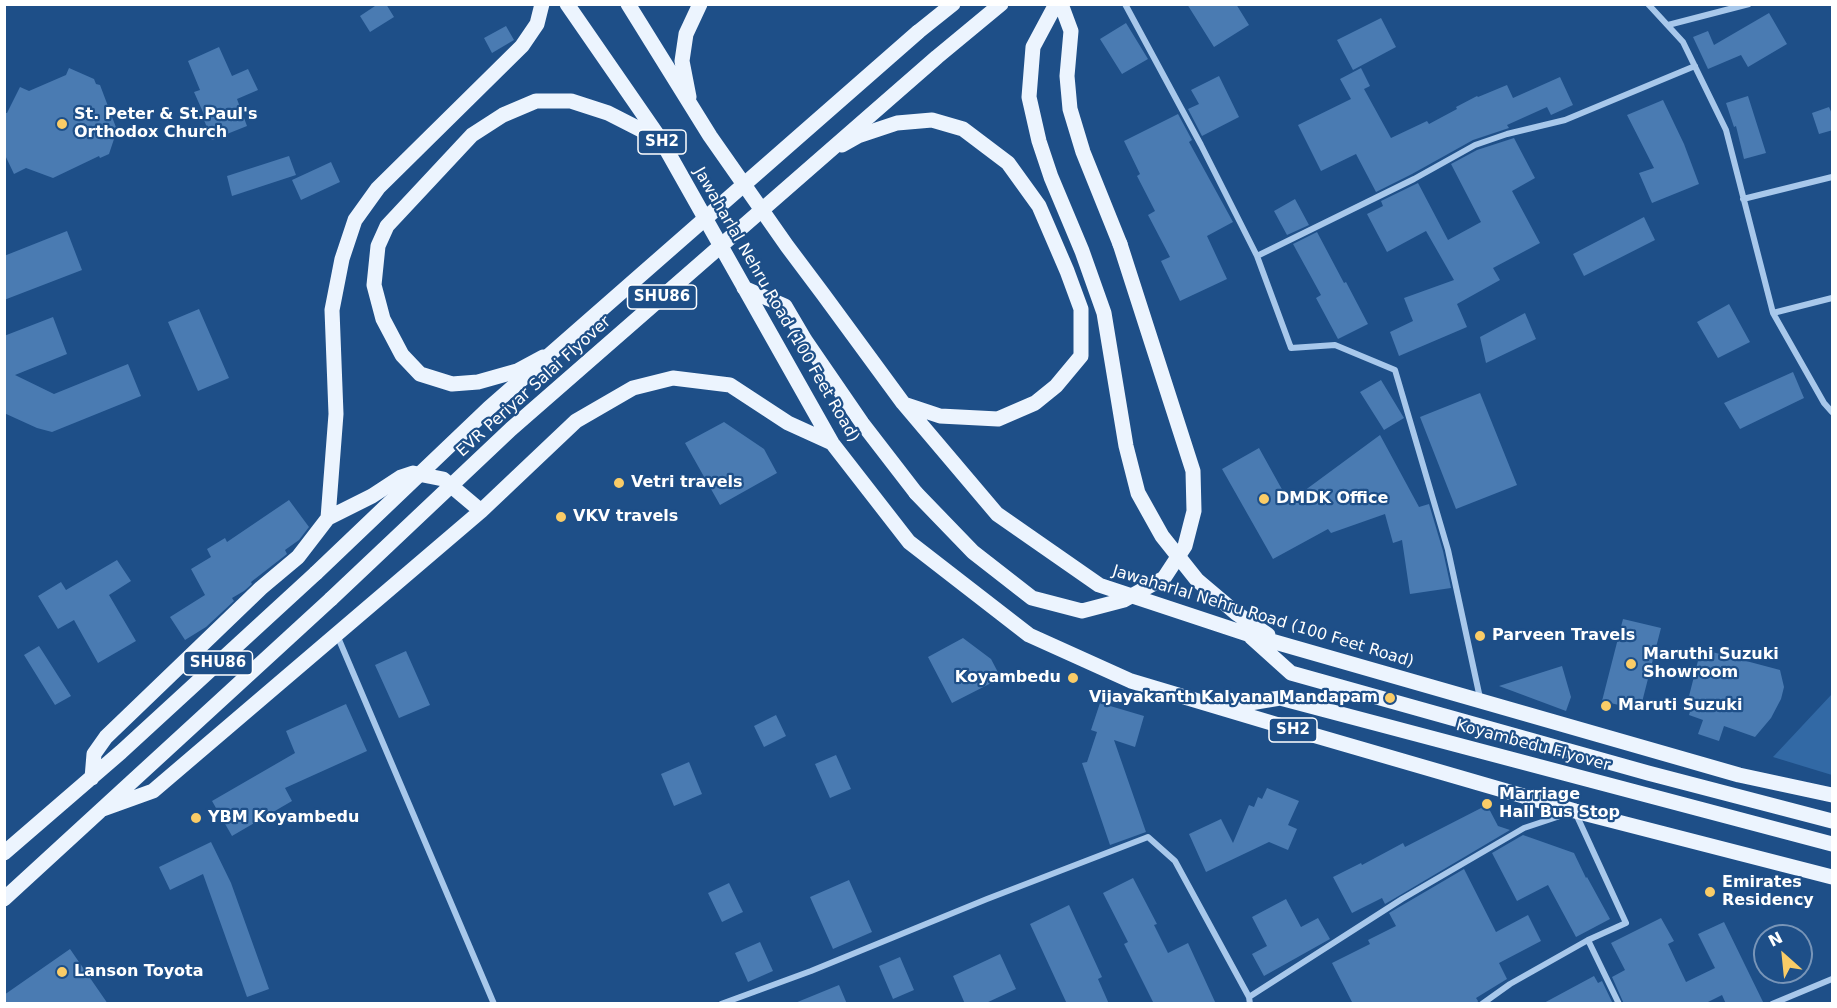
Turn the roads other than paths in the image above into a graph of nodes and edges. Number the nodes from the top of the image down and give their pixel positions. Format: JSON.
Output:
{"nodes":[{"id":1,"x":542,"y":4,"type":"edge"},
{"id":2,"x":567,"y":4,"type":"edge"},
{"id":3,"x":628,"y":4,"type":"edge"},
{"id":4,"x":700,"y":4,"type":"edge"},
{"id":5,"x":937,"y":4,"type":"edge"},
{"id":6,"x":953,"y":4,"type":"edge"},
{"id":7,"x":1001,"y":4,"type":"edge"},
{"id":8,"x":1056,"y":4,"type":"edge"},
{"id":9,"x":1061,"y":4,"type":"edge"},
{"id":10,"x":1125,"y":4,"type":"edge"},
{"id":11,"x":1648,"y":4,"type":"edge"},
{"id":12,"x":1749,"y":4,"type":"edge"},
{"id":13,"x":1668,"y":25,"type":"junction"},
{"id":14,"x":918,"y":32,"type":"junction"},
{"id":15,"x":1695,"y":66,"type":"junction"},
{"id":16,"x":691,"y":106,"type":"junction"},
{"id":17,"x":661,"y":140,"type":"junction"},
{"id":18,"x":829,"y":152,"type":"junction"},
{"id":19,"x":1833,"y":177,"type":"edge"},
{"id":20,"x":1743,"y":199,"type":"junction"},
{"id":21,"x":1257,"y":256,"type":"junction"},
{"id":22,"x":744,"y":288,"type":"junction"},
{"id":23,"x":1833,"y":298,"type":"edge"},
{"id":24,"x":1773,"y":313,"type":"junction"},
{"id":25,"x":553,"y":351,"type":"junction"},
{"id":26,"x":903,"y":403,"type":"junction"},
{"id":27,"x":1833,"y":412,"type":"edge"},
{"id":28,"x":831,"y":443,"type":"junction"},
{"id":29,"x":481,"y":511,"type":"junction"},
{"id":30,"x":328,"y":518,"type":"junction"},
{"id":31,"x":337,"y":634,"type":"junction"},
{"id":32,"x":1247,"y":634,"type":"junction"},
{"id":33,"x":1277,"y":642,"type":"junction"},
{"id":34,"x":1480,"y":701,"type":"junction"},
{"id":35,"x":1223,"y":708,"type":"junction"},
{"id":36,"x":92,"y":778,"type":"junction"},
{"id":37,"x":1833,"y":795,"type":"edge"},
{"id":38,"x":103,"y":808,"type":"junction"},
{"id":39,"x":1575,"y":811,"type":"junction"},
{"id":40,"x":1833,"y":821,"type":"edge"},
{"id":41,"x":1833,"y":844,"type":"edge"},
{"id":42,"x":4,"y":853,"type":"edge"},
{"id":43,"x":1833,"y":877,"type":"edge"},
{"id":44,"x":4,"y":899,"type":"edge"},
{"id":45,"x":1588,"y":940,"type":"junction"},
{"id":46,"x":1833,"y":979,"type":"edge"},
{"id":47,"x":1250,"y":1000,"type":"edge"},
{"id":48,"x":494,"y":1004,"type":"edge"},
{"id":49,"x":721,"y":1004,"type":"edge"},
{"id":50,"x":1482,"y":1004,"type":"edge"},
{"id":51,"x":1619,"y":1004,"type":"edge"},
{"id":52,"x":1772,"y":1004,"type":"edge"}],
"edges":[{"from":1,"to":30,"type":"main road"},
{"from":2,"to":17,"type":"main road","name":"Jawaharlal Nehru Road (100 Feet Road)","number":"SH2"},
{"from":3,"to":16,"type":"main road","name":"Jawaharlal Nehru Road (100 Feet Road)","number":"SH2"},
{"from":4,"to":16,"type":"main road"},
{"from":5,"to":14,"type":"main road"},
{"from":6,"to":14,"type":"main road","name":"EVR Periyar Salai Flyover","number":"SHU86"},
{"from":7,"to":18,"type":"main road","name":"EVR Periyar Salai Flyover","number":"SHU86","bridge":true},
{"from":8,"to":33,"type":"main road"},
{"from":9,"to":22,"type":"main road","bridge":true},
{"from":10,"to":21,"type":"street"},
{"from":11,"to":13,"type":"street"},
{"from":12,"to":13,"type":"street"},
{"from":13,"to":15,"type":"street"},
{"from":14,"to":25,"type":"main road","name":"EVR Periyar Salai Flyover","number":"SHU86","bridge":true},
{"from":15,"to":20,"type":"street"},
{"from":15,"to":21,"type":"street"},
{"from":16,"to":26,"type":"main road","name":"Jawaharlal Nehru Road (100 Feet Road)","number":"SH2"},
{"from":17,"to":22,"type":"main road","name":"Jawaharlal Nehru Road (100 Feet Road)","number":"SH2"},
{"from":17,"to":25,"type":"main road","bridge":true},
{"from":18,"to":26,"type":"main road","bridge":true},
{"from":18,"to":38,"type":"main road","name":"EVR Periyar Salai Flyover","number":"SHU86","bridge":true},
{"from":19,"to":20,"type":"street"},
{"from":20,"to":24,"type":"street"},
{"from":21,"to":34,"type":"street"},
{"from":22,"to":28,"type":"main road","name":"Jawaharlal Nehru Road (100 Feet Road)","number":"SH2"},
{"from":23,"to":24,"type":"street"},
{"from":24,"to":27,"type":"street"},
{"from":25,"to":36,"type":"main road","name":"EVR Periyar Salai Flyover","number":"SHU86","bridge":true},
{"from":26,"to":32,"type":"main road","name":"Jawaharlal Nehru Road (100 Feet Road)","number":"SH2"},
{"from":28,"to":29,"type":"main road"},
{"from":28,"to":35,"type":"main road","name":"Jawaharlal Nehru Road (100 Feet Road)","number":"SH2"},
{"from":29,"to":30,"type":"main road"},
{"from":29,"to":31,"type":"main road"},
{"from":30,"to":36,"type":"main road"},
{"from":31,"to":38,"type":"main road"},
{"from":31,"to":48,"type":"street"},
{"from":32,"to":33,"type":"main road","name":"Jawaharlal Nehru Road (100 Feet Road)","number":"SH2"},
{"from":32,"to":40,"type":"main road","name":"Koyambedu Flyover"},
{"from":33,"to":34,"type":"main road","name":"Jawaharlal Nehru Road (100 Feet Road)","number":"SH2"},
{"from":34,"to":37,"type":"main road","name":"Jawaharlal Nehru Road (100 Feet Road)","number":"SH2"},
{"from":35,"to":39,"type":"main road","name":"Jawaharlal Nehru Road (100 Feet Road)","number":"SH2"},
{"from":35,"to":41,"type":"main road","name":"Koyambedu Flyover"},
{"from":36,"to":42,"type":"main road","number":"SHU86"},
{"from":38,"to":44,"type":"main road","number":"SHU86"},
{"from":39,"to":43,"type":"main road","name":"Jawaharlal Nehru Road (100 Feet Road)","number":"SH2"},
{"from":39,"to":45,"type":"street"},
{"from":39,"to":47,"type":"street"},
{"from":45,"to":50,"type":"street"},
{"from":45,"to":51,"type":"street"},
{"from":46,"to":52,"type":"street"},
{"from":47,"to":49,"type":"street"}]}
